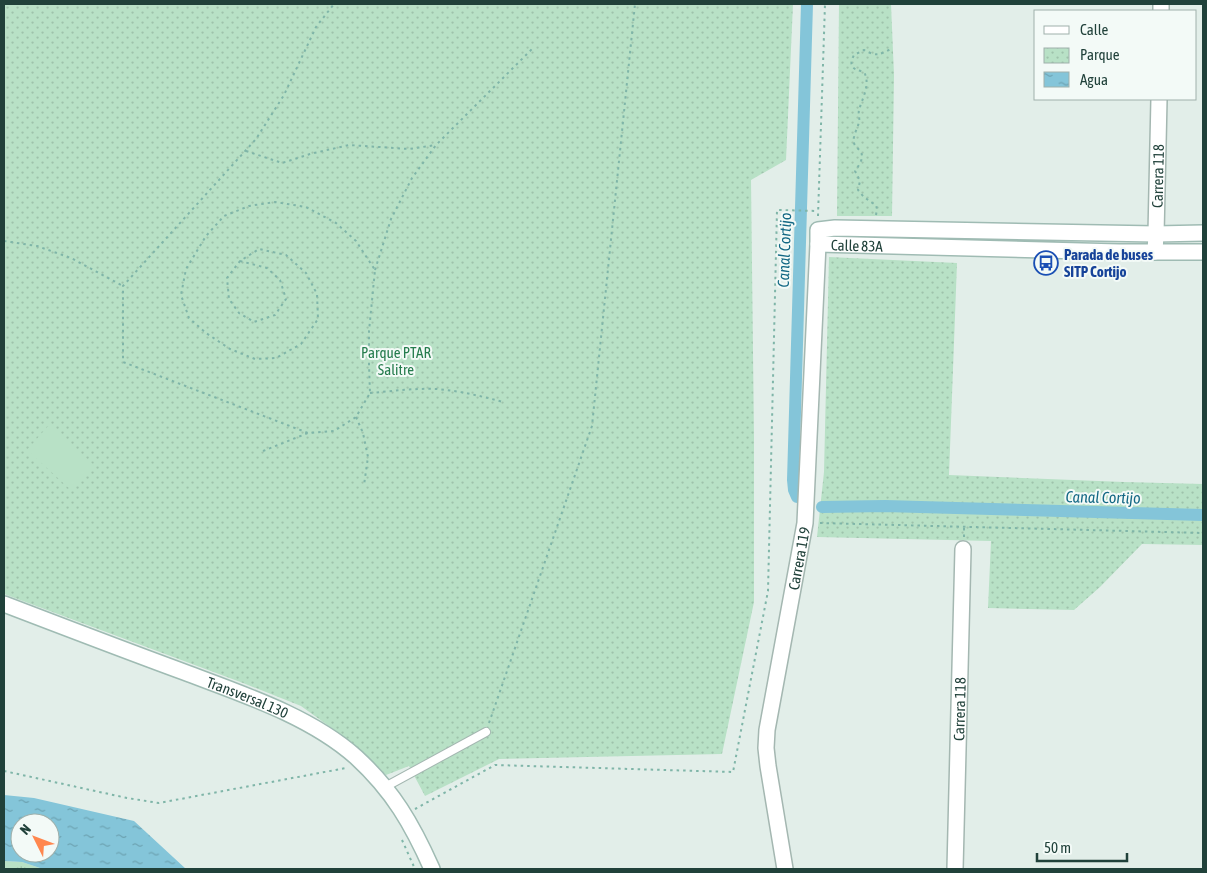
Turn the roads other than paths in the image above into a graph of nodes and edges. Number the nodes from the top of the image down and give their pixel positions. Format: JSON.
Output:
{"nodes":[{"id":1,"x":1159,"y":100,"type":"edge"},
{"id":2,"x":1203,"y":233,"type":"edge"},
{"id":3,"x":1156,"y":234,"type":"junction"},
{"id":4,"x":818,"y":244,"type":"junction"},
{"id":5,"x":1155,"y":252,"type":"junction"},
{"id":6,"x":1203,"y":252,"type":"edge"},
{"id":7,"x":963,"y":549,"type":"dead end"},
{"id":8,"x":4,"y":604,"type":"edge"},
{"id":9,"x":486,"y":732,"type":"road end"},
{"id":10,"x":385,"y":787,"type":"junction"},
{"id":11,"x":432,"y":869,"type":"edge"},
{"id":12,"x":785,"y":869,"type":"edge"},
{"id":13,"x":955,"y":869,"type":"edge"}],
"edges":[{"from":1,"to":3,"type":"street","name":"Carrera 118"},
{"from":2,"to":3,"type":"street","name":"Calle 83A"},
{"from":3,"to":4,"type":"street","name":"Calle 83A"},
{"from":3,"to":5,"type":"street","name":"Carrera 118"},
{"from":4,"to":5,"type":"street","name":"Calle 83A"},
{"from":4,"to":12,"type":"street","name":"Carrera 119"},
{"from":5,"to":6,"type":"street","name":"Calle 83A"},
{"from":7,"to":13,"type":"street","name":"Carrera 118"},
{"from":8,"to":10,"type":"street","name":"Transversal 130"},
{"from":9,"to":10,"type":"lane"},
{"from":10,"to":11,"type":"street","name":"Transversal 130"}]}
